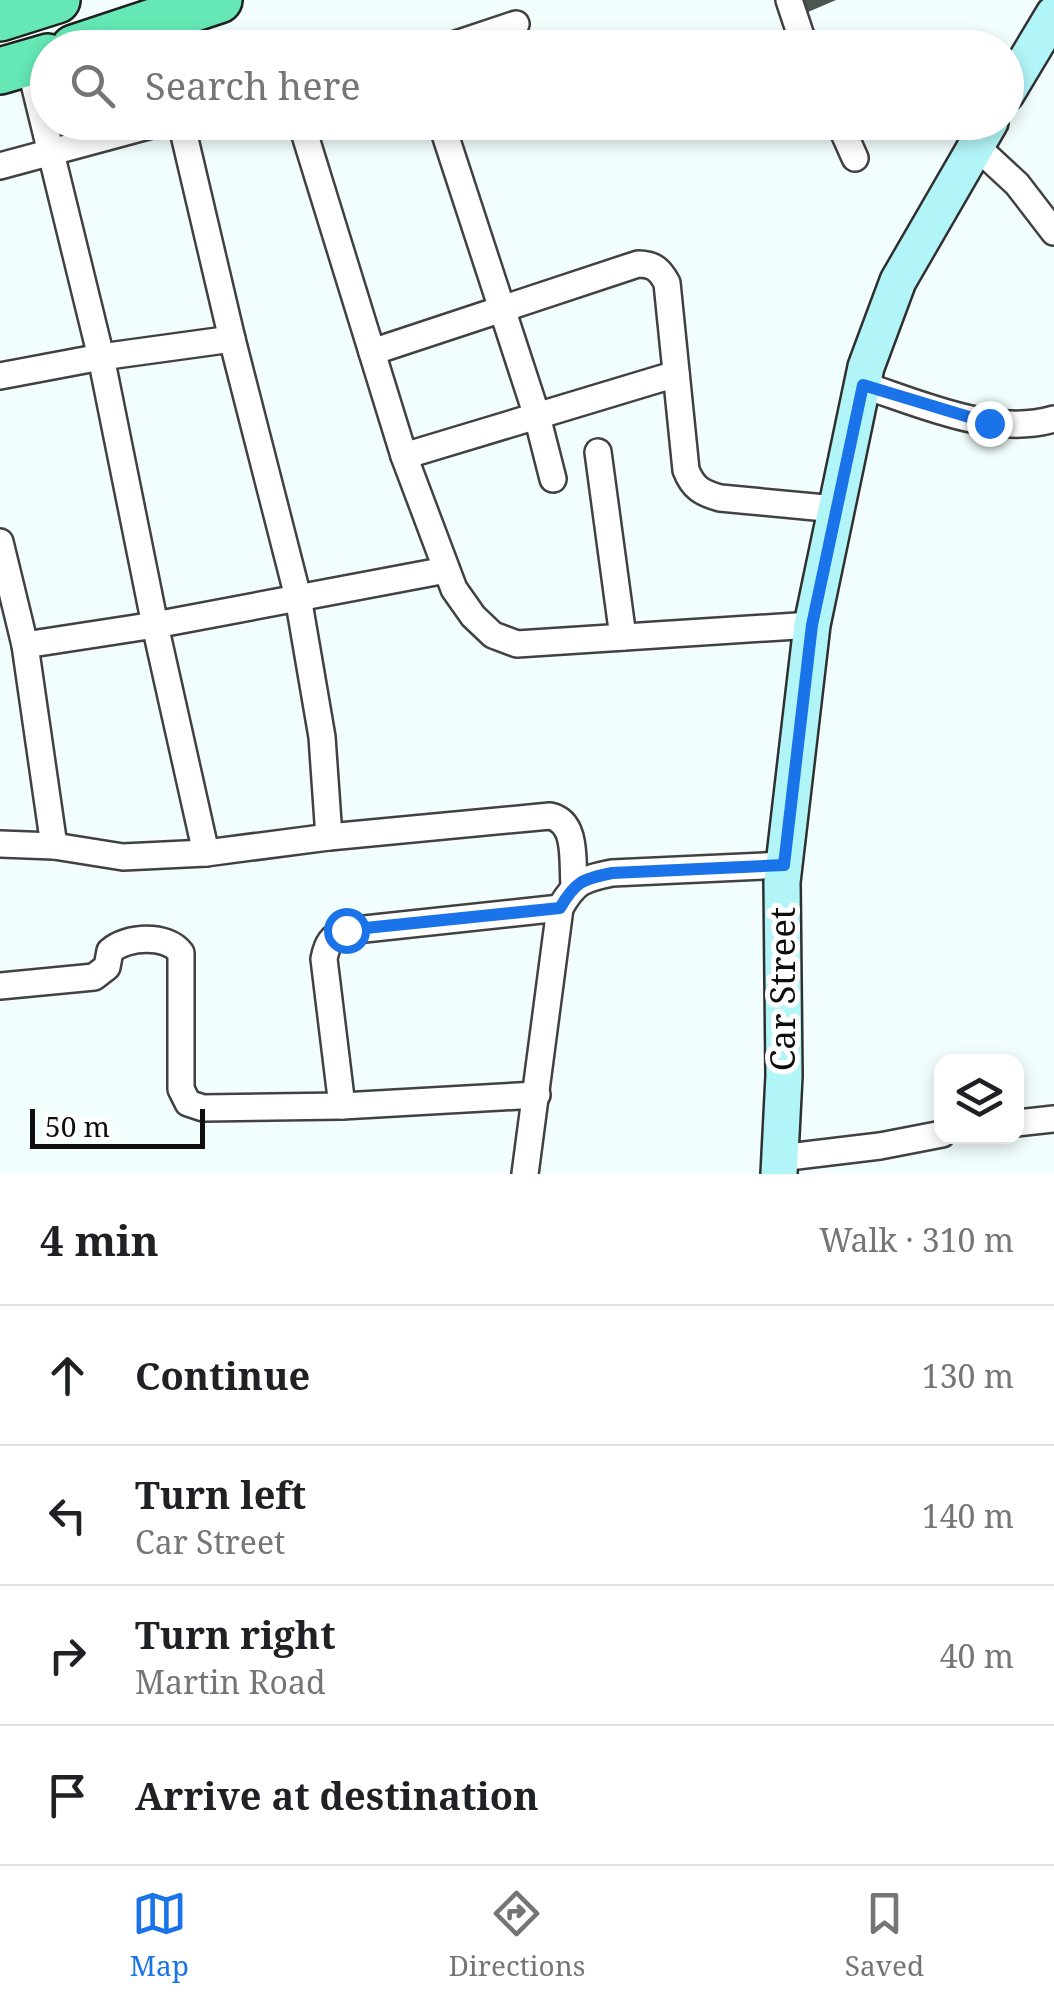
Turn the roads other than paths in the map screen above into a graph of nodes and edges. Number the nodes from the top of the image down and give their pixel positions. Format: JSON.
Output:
{"nodes":[{"id":1,"x":57,"y":0,"type":"edge"},
{"id":2,"x":219,"y":0,"type":"edge"},
{"id":3,"x":789,"y":0,"type":"edge"},
{"id":4,"x":1054,"y":14,"type":"edge"},
{"id":5,"x":0,"y":18,"type":"edge"},
{"id":6,"x":516,"y":24,"type":"dead end"},
{"id":7,"x":128,"y":30,"type":"edge"},
{"id":8,"x":498,"y":30,"type":"edge"},
{"id":9,"x":799,"y":30,"type":"edge"},
{"id":10,"x":1024,"y":64,"type":"edge"},
{"id":11,"x":47,"y":140,"type":"edge"},
{"id":12,"x":98,"y":140,"type":"edge"},
{"id":13,"x":186,"y":140,"type":"edge"},
{"id":14,"x":307,"y":140,"type":"edge"},
{"id":15,"x":448,"y":140,"type":"edge"},
{"id":16,"x":847,"y":140,"type":"edge"},
{"id":17,"x":981,"y":140,"type":"edge"},
{"id":18,"x":987,"y":140,"type":"edge"},
{"id":19,"x":51,"y":153,"type":"junction"},
{"id":20,"x":855,"y":158,"type":"dead end"},
{"id":21,"x":0,"y":166,"type":"edge"},
{"id":22,"x":1054,"y":232,"type":"edge"},
{"id":23,"x":502,"y":308,"type":"junction"},
{"id":24,"x":232,"y":339,"type":"junction"},
{"id":25,"x":372,"y":352,"type":"junction"},
{"id":26,"x":100,"y":357,"type":"junction"},
{"id":27,"x":676,"y":374,"type":"junction"},
{"id":28,"x":0,"y":376,"type":"edge"},
{"id":29,"x":863,"y":385,"type":"junction"},
{"id":30,"x":536,"y":416,"type":"junction"},
{"id":31,"x":1054,"y":419,"type":"edge"},
{"id":32,"x":598,"y":452,"type":"dead end"},
{"id":33,"x":404,"y":456,"type":"junction"},
{"id":34,"x":553,"y":480,"type":"dead end"},
{"id":35,"x":836,"y":510,"type":"junction"},
{"id":36,"x":0,"y":542,"type":"edge"},
{"id":37,"x":446,"y":570,"type":"junction"},
{"id":38,"x":298,"y":597,"type":"junction"},
{"id":39,"x":154,"y":624,"type":"junction"},
{"id":40,"x":812,"y":625,"type":"junction"},
{"id":41,"x":623,"y":638,"type":"junction"},
{"id":42,"x":25,"y":645,"type":"junction"},
{"id":43,"x":328,"y":837,"type":"junction"},
{"id":44,"x":0,"y":844,"type":"edge"},
{"id":45,"x":54,"y":846,"type":"junction"},
{"id":46,"x":206,"y":853,"type":"junction"},
{"id":47,"x":784,"y":865,"type":"junction"},
{"id":48,"x":574,"y":885,"type":"junction"},
{"id":49,"x":560,"y":908,"type":"junction"},
{"id":50,"x":0,"y":986,"type":"edge"},
{"id":51,"x":537,"y":1095,"type":"junction"},
{"id":52,"x":342,"y":1106,"type":"junction"},
{"id":53,"x":1054,"y":1120,"type":"edge"},
{"id":54,"x":1024,"y":1123,"type":"edge"},
{"id":55,"x":934,"y":1136,"type":"edge"},
{"id":56,"x":779,"y":1166,"type":"edge"},
{"id":57,"x":525,"y":1174,"type":"edge"}],
"edges":[{"from":1,"to":5,"type":"highway"},
{"from":2,"to":7,"type":"highway"},
{"from":3,"to":9,"type":"street"},
{"from":4,"to":10,"type":"street"},
{"from":6,"to":8,"type":"street"},
{"from":11,"to":19,"type":"street"},
{"from":12,"to":19,"type":"street"},
{"from":13,"to":24,"type":"street"},
{"from":14,"to":25,"type":"street"},
{"from":15,"to":23,"type":"street"},
{"from":16,"to":20,"type":"street"},
{"from":17,"to":29,"type":"street","name":"Car Street"},
{"from":18,"to":22,"type":"street"},
{"from":19,"to":21,"type":"street"},
{"from":19,"to":26,"type":"street"},
{"from":23,"to":25,"type":"street"},
{"from":23,"to":27,"type":"street"},
{"from":23,"to":30,"type":"street"},
{"from":24,"to":26,"type":"street"},
{"from":24,"to":38,"type":"street"},
{"from":25,"to":33,"type":"street"},
{"from":26,"to":28,"type":"street"},
{"from":26,"to":39,"type":"street"},
{"from":27,"to":30,"type":"street"},
{"from":27,"to":35,"type":"street"},
{"from":29,"to":31,"type":"street"},
{"from":29,"to":35,"type":"street","name":"Car Street"},
{"from":30,"to":33,"type":"street"},
{"from":30,"to":34,"type":"street"},
{"from":32,"to":41,"type":"street"},
{"from":33,"to":37,"type":"street"},
{"from":35,"to":40,"type":"street","name":"Car Street"},
{"from":36,"to":42,"type":"street"},
{"from":37,"to":38,"type":"street"},
{"from":37,"to":41,"type":"street"},
{"from":38,"to":39,"type":"street"},
{"from":38,"to":43,"type":"street"},
{"from":39,"to":42,"type":"street"},
{"from":39,"to":46,"type":"street"},
{"from":40,"to":41,"type":"street"},
{"from":40,"to":47,"type":"street","name":"Car Street"},
{"from":42,"to":45,"type":"street"},
{"from":43,"to":46,"type":"street"},
{"from":43,"to":48,"type":"street"},
{"from":44,"to":45,"type":"street"},
{"from":45,"to":46,"type":"street"},
{"from":47,"to":48,"type":"street"},
{"from":47,"to":56,"type":"street","name":"Car Street"},
{"from":48,"to":49,"type":"street"},
{"from":49,"to":51,"type":"street"},
{"from":49,"to":52,"type":"street"},
{"from":50,"to":52,"type":"street"},
{"from":51,"to":52,"type":"street"},
{"from":51,"to":57,"type":"street"},
{"from":53,"to":54,"type":"street"},
{"from":55,"to":56,"type":"street"}]}
